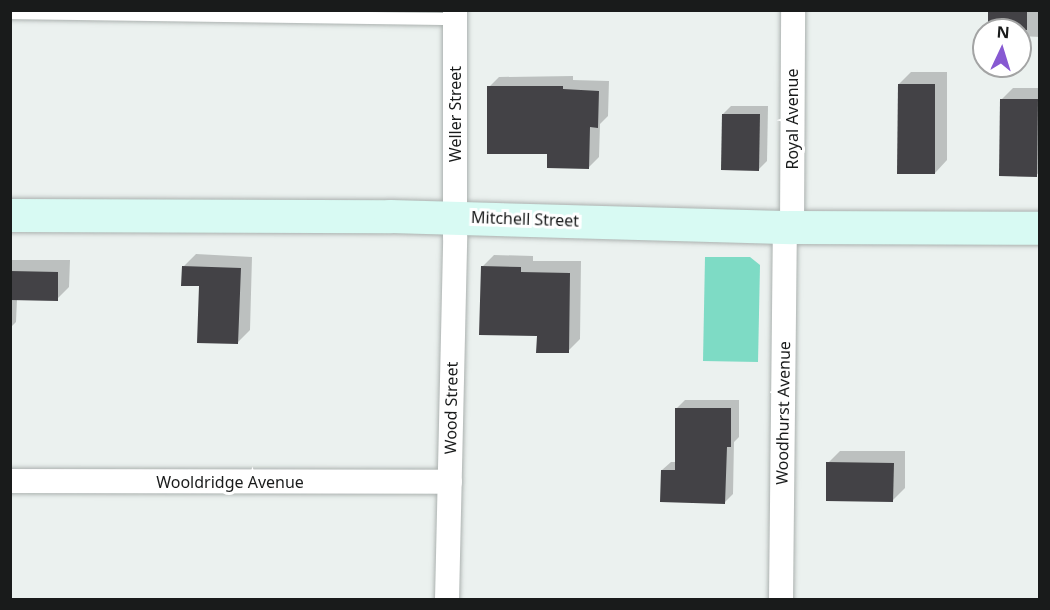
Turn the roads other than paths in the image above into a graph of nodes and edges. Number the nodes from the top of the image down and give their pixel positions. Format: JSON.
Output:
{"nodes":[{"id":1,"x":793,"y":10,"type":"edge"},
{"id":2,"x":10,"y":13,"type":"edge"},
{"id":3,"x":455,"y":15,"type":"edge"},
{"id":4,"x":10,"y":215,"type":"edge"},
{"id":5,"x":455,"y":217,"type":"junction"},
{"id":6,"x":788,"y":227,"type":"junction"},
{"id":7,"x":1040,"y":228,"type":"edge"},
{"id":8,"x":10,"y":481,"type":"edge"},
{"id":9,"x":450,"y":482,"type":"junction"},
{"id":10,"x":447,"y":600,"type":"edge"},
{"id":11,"x":781,"y":600,"type":"edge"}],
"edges":[{"from":1,"to":6,"type":"street","name":"Royal Avenue"},
{"from":2,"to":3,"type":"lane"},
{"from":3,"to":5,"type":"street","name":"Weller Street"},
{"from":4,"to":5,"type":"street","name":"Mitchell Street"},
{"from":5,"to":6,"type":"street","name":"Mitchell Street"},
{"from":5,"to":9,"type":"street","name":"Wood Street"},
{"from":6,"to":7,"type":"street","name":"Mitchell Street"},
{"from":6,"to":11,"type":"street","name":"Woodhurst Avenue"},
{"from":8,"to":9,"type":"street","name":"Wooldridge Avenue"},
{"from":9,"to":10,"type":"street","name":"Wood Street"}]}
